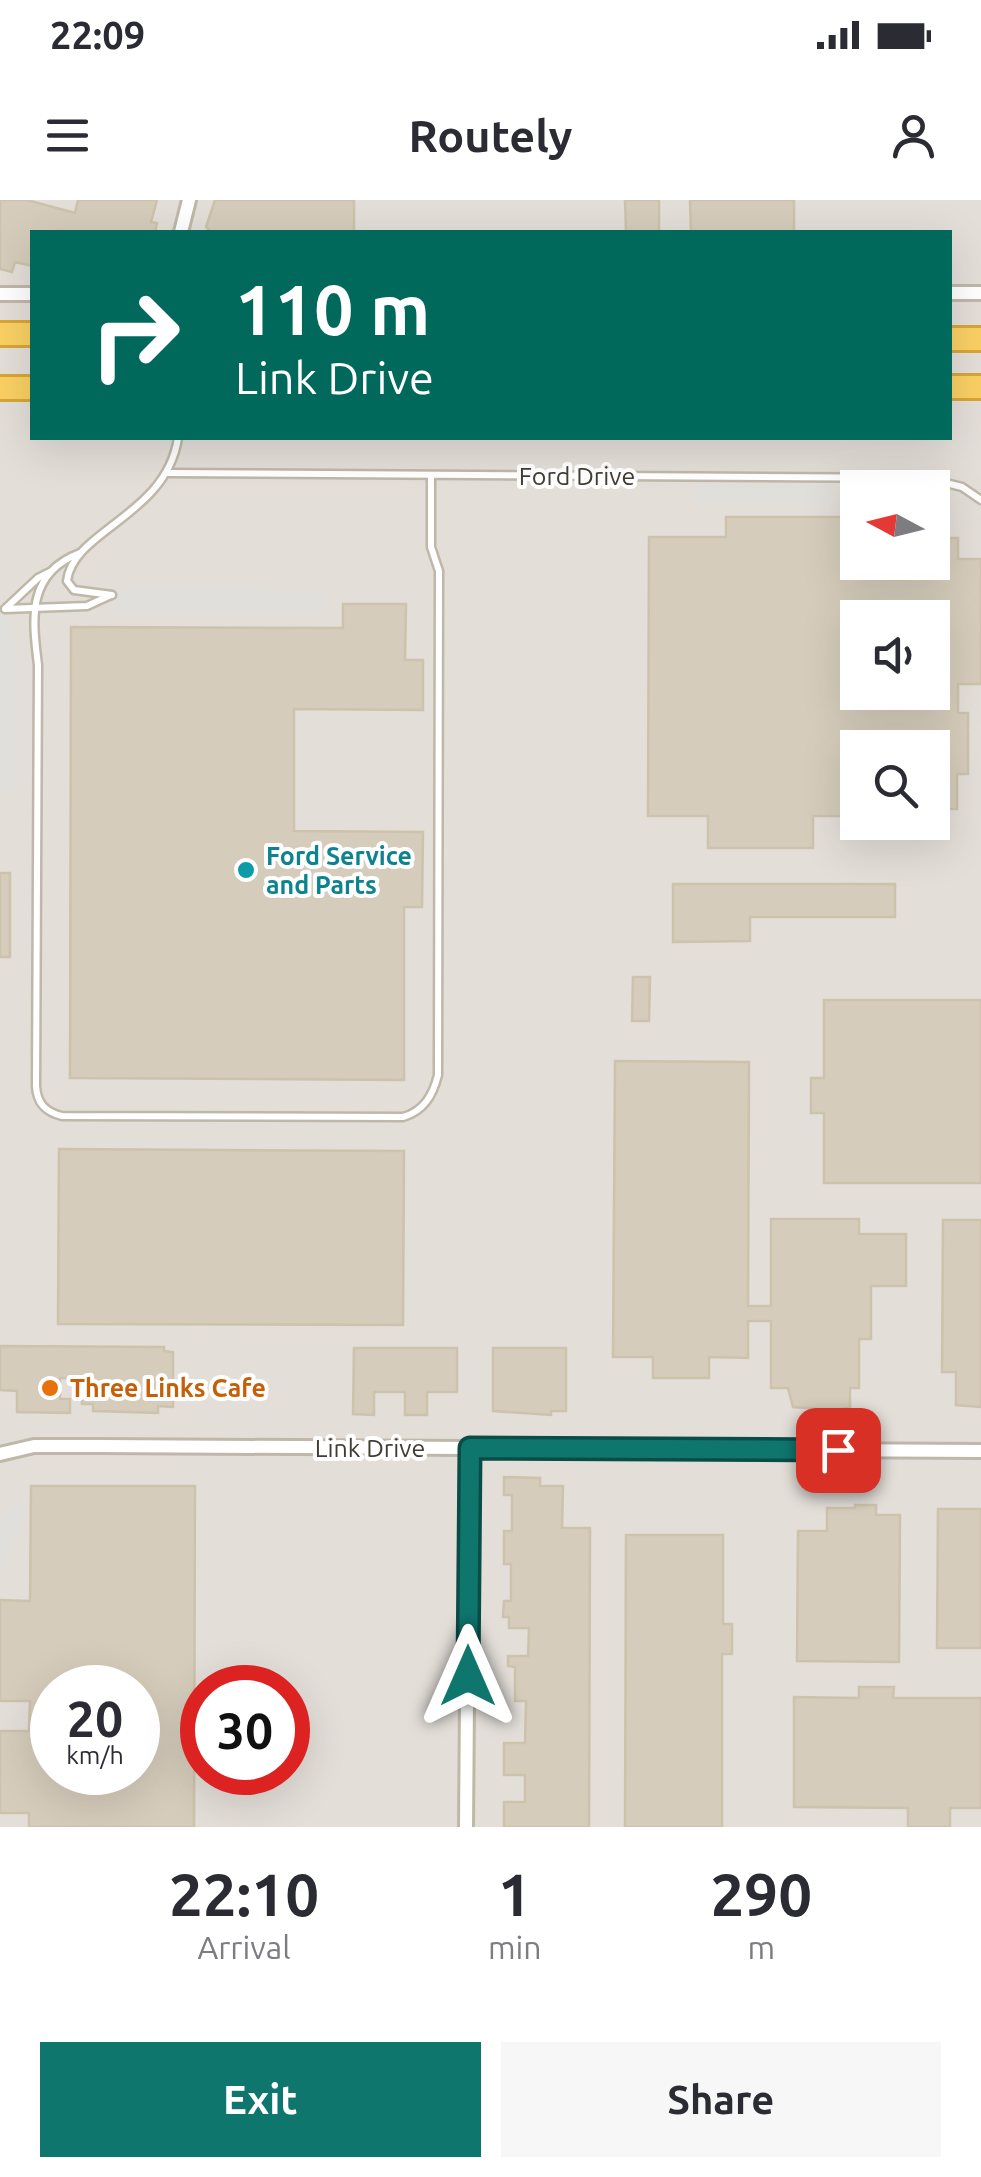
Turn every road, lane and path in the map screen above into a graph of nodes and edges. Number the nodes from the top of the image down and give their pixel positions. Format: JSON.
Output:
{"nodes":[{"id":1,"x":189,"y":200,"type":"edge"},
{"id":2,"x":182,"y":230,"type":"edge"},
{"id":3,"x":981,"y":293,"type":"edge"},
{"id":4,"x":0,"y":294,"type":"edge"},
{"id":5,"x":30,"y":294,"type":"edge"},
{"id":6,"x":952,"y":294,"type":"edge"},
{"id":7,"x":0,"y":334,"type":"edge"},
{"id":8,"x":30,"y":334,"type":"edge"},
{"id":9,"x":952,"y":339,"type":"edge"},
{"id":10,"x":981,"y":339,"type":"edge"},
{"id":11,"x":952,"y":387,"type":"edge"},
{"id":12,"x":981,"y":387,"type":"edge"},
{"id":13,"x":0,"y":388,"type":"edge"},
{"id":14,"x":30,"y":388,"type":"edge"},
{"id":15,"x":177,"y":440,"type":"edge"},
{"id":16,"x":168,"y":473,"type":"junction"},
{"id":17,"x":431,"y":476,"type":"junction"},
{"id":18,"x":981,"y":500,"type":"edge"},
{"id":19,"x":80,"y":553,"type":"junction"},
{"id":20,"x":53,"y":571,"type":"junction"},
{"id":21,"x":74,"y":590,"type":"junction"},
{"id":22,"x":34,"y":606,"type":"junction"},
{"id":23,"x":71,"y":606,"type":"junction"},
{"id":24,"x":470,"y":1448,"type":"junction"},
{"id":25,"x":981,"y":1451,"type":"edge"},
{"id":26,"x":0,"y":1454,"type":"edge"},
{"id":27,"x":466,"y":1827,"type":"edge"}],
"edges":[{"from":1,"to":2,"type":"street"},
{"from":3,"to":6,"type":"street"},
{"from":4,"to":5,"type":"street"},
{"from":7,"to":8,"type":"highway"},
{"from":9,"to":10,"type":"highway"},
{"from":11,"to":12,"type":"highway"},
{"from":13,"to":14,"type":"highway"},
{"from":15,"to":16,"type":"lane"},
{"from":16,"to":17,"type":"lane","name":"Ford Drive"},
{"from":16,"to":19,"type":"lane"},
{"from":17,"to":18,"type":"lane","name":"Ford Drive"},
{"from":17,"to":22,"type":"lane"},
{"from":19,"to":20,"type":"lane"},
{"from":19,"to":21,"type":"lane"},
{"from":20,"to":22,"type":"lane"},
{"from":20,"to":22,"type":"lane"},
{"from":21,"to":23,"type":"lane"},
{"from":21,"to":23,"type":"lane"},
{"from":22,"to":23,"type":"lane"},
{"from":24,"to":25,"type":"street","name":"Link Drive"},
{"from":24,"to":26,"type":"street","name":"Link Drive"},
{"from":24,"to":27,"type":"street"}]}
